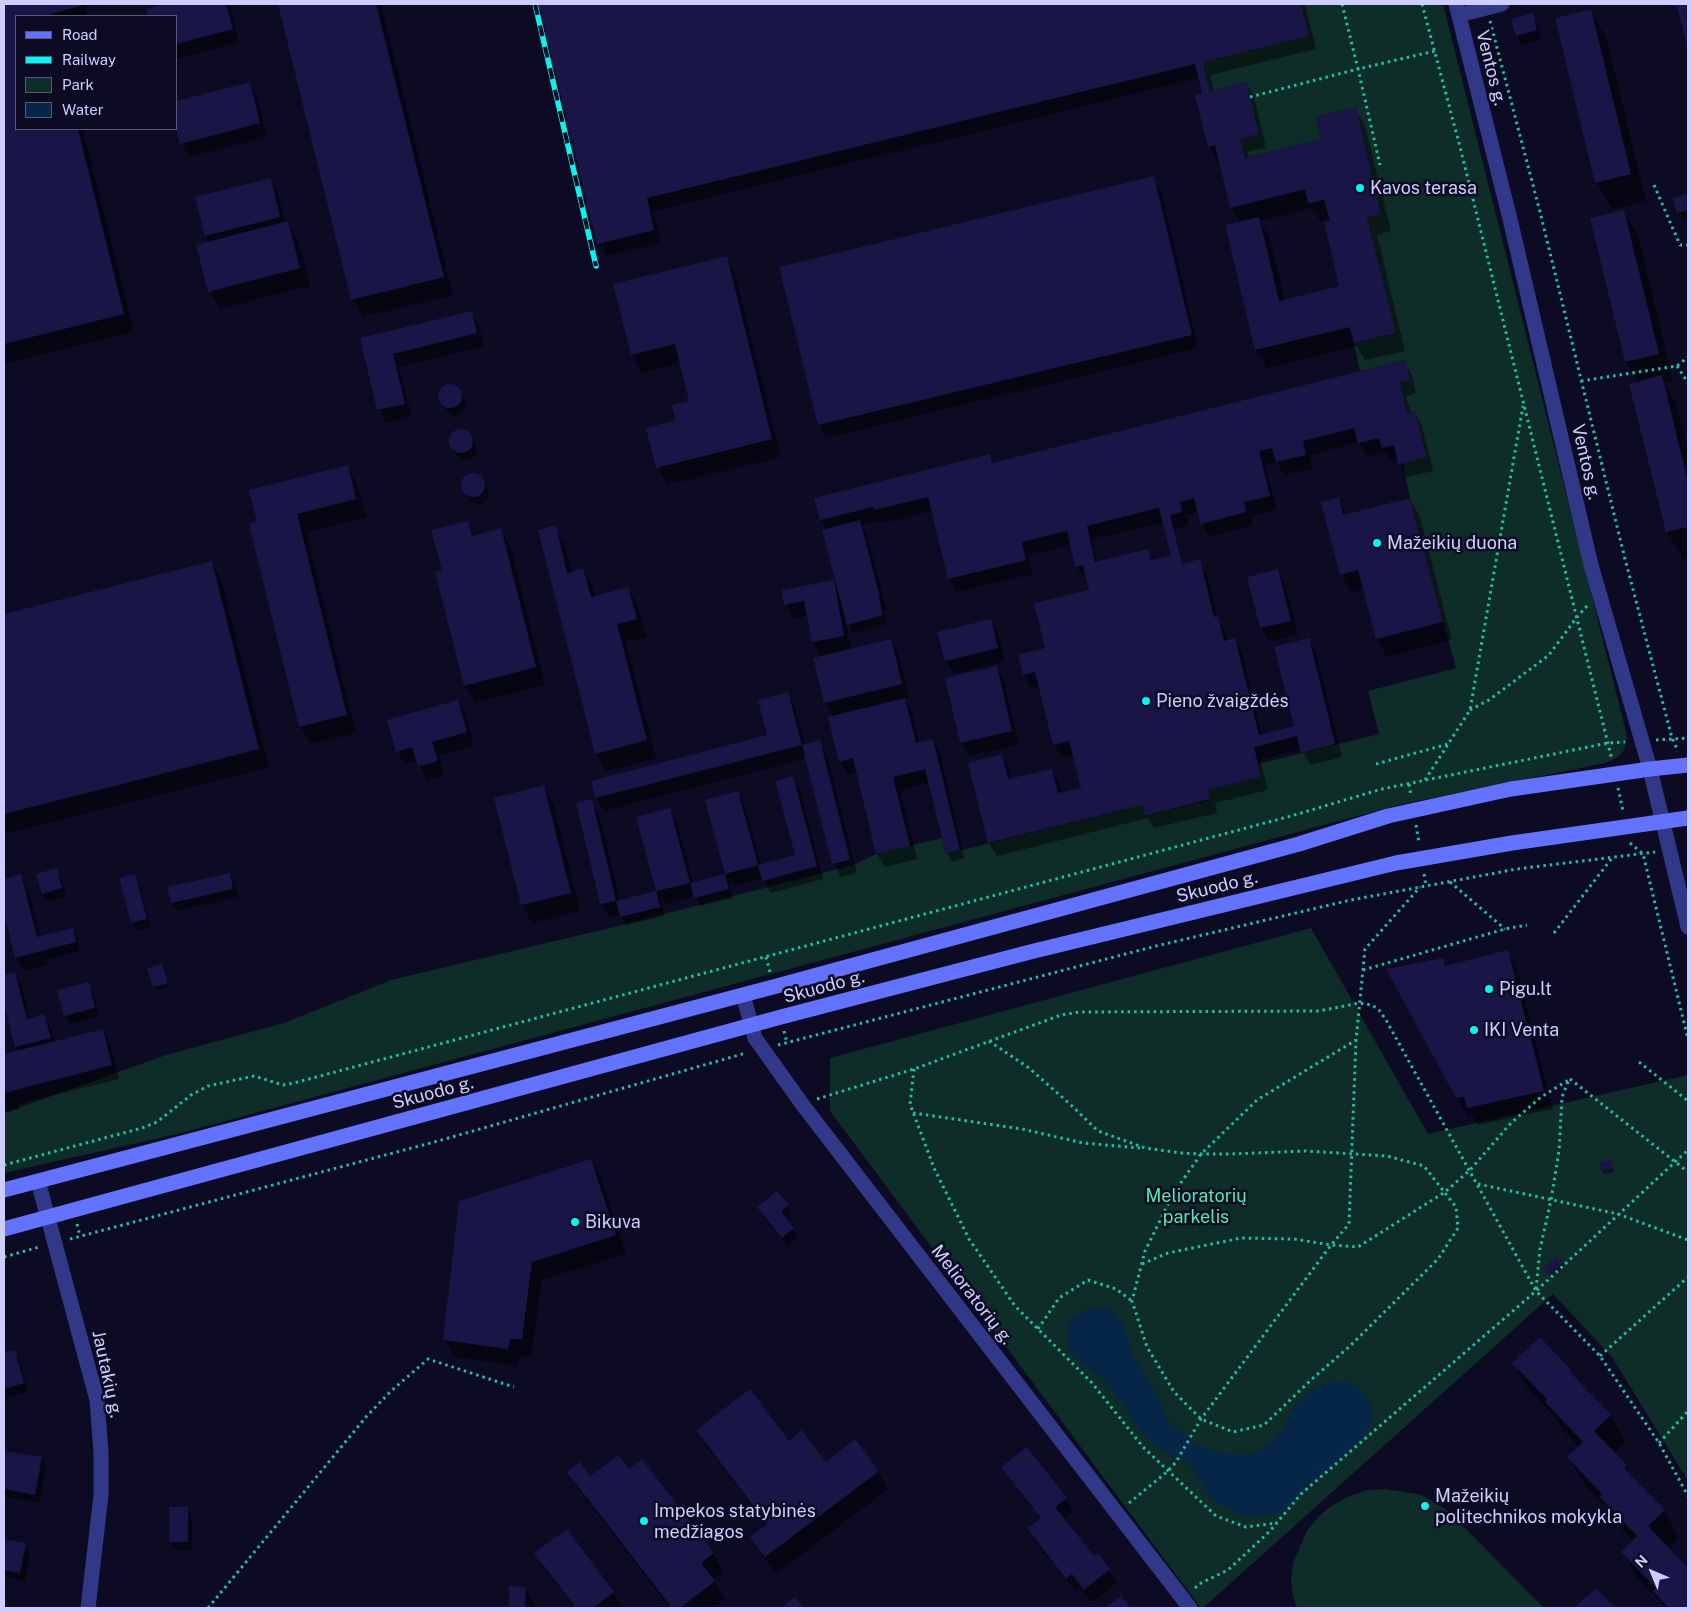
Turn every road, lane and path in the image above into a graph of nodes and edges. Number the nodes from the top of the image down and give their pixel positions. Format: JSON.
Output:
{"nodes":[{"id":1,"x":1342,"y":4,"type":"edge"},
{"id":2,"x":1422,"y":4,"type":"edge"},
{"id":3,"x":1502,"y":4,"type":"edge"},
{"id":4,"x":1486,"y":8,"type":"junction"},
{"id":5,"x":1457,"y":9,"type":"edge"},
{"id":6,"x":1435,"y":52,"type":"junction"},
{"id":7,"x":1358,"y":68,"type":"junction"},
{"id":8,"x":1250,"y":97,"type":"dead end"},
{"id":9,"x":1380,"y":165,"type":"dead end"},
{"id":10,"x":1654,"y":185,"type":"dead end"},
{"id":11,"x":1688,"y":246,"type":"edge"},
{"id":12,"x":1688,"y":357,"type":"edge"},
{"id":13,"x":1677,"y":366,"type":"junction"},
{"id":14,"x":1581,"y":381,"type":"junction"},
{"id":15,"x":1688,"y":383,"type":"edge"},
{"id":16,"x":1523,"y":403,"type":"junction"},
{"id":17,"x":1599,"y":593,"type":"junction"},
{"id":18,"x":1576,"y":617,"type":"junction"},
{"id":19,"x":1470,"y":710,"type":"junction"},
{"id":20,"x":1608,"y":743,"type":"junction"},
{"id":21,"x":1448,"y":744,"type":"junction"},
{"id":22,"x":1376,"y":764,"type":"dead end"},
{"id":23,"x":1686,"y":765,"type":"edge"},
{"id":24,"x":1650,"y":768,"type":"junction"},
{"id":25,"x":1616,"y":774,"type":"junction"},
{"id":26,"x":1425,"y":780,"type":"junction"},
{"id":27,"x":1409,"y":784,"type":"junction"},
{"id":28,"x":1413,"y":811,"type":"junction"},
{"id":29,"x":1688,"y":818,"type":"edge"},
{"id":30,"x":1663,"y":821,"type":"junction"},
{"id":31,"x":1626,"y":826,"type":"junction"},
{"id":32,"x":1670,"y":849,"type":"junction"},
{"id":33,"x":1643,"y":854,"type":"junction"},
{"id":34,"x":1612,"y":858,"type":"junction"},
{"id":35,"x":1422,"y":859,"type":"junction"},
{"id":36,"x":1450,"y":881,"type":"junction"},
{"id":37,"x":1426,"y":886,"type":"junction"},
{"id":38,"x":1421,"y":887,"type":"junction"},
{"id":39,"x":1527,"y":925,"type":"dead end"},
{"id":40,"x":1688,"y":928,"type":"edge"},
{"id":41,"x":1506,"y":929,"type":"junction"},
{"id":42,"x":1554,"y":933,"type":"dead end"},
{"id":43,"x":1362,"y":970,"type":"junction"},
{"id":44,"x":742,"y":995,"type":"junction"},
{"id":45,"x":1359,"y":1003,"type":"junction"},
{"id":46,"x":751,"y":1025,"type":"junction"},
{"id":47,"x":1688,"y":1039,"type":"edge"},
{"id":48,"x":1356,"y":1040,"type":"junction"},
{"id":49,"x":989,"y":1041,"type":"junction"},
{"id":50,"x":761,"y":1048,"type":"junction"},
{"id":51,"x":1638,"y":1062,"type":"dead end"},
{"id":52,"x":914,"y":1069,"type":"junction"},
{"id":53,"x":1570,"y":1079,"type":"junction"},
{"id":54,"x":1688,"y":1100,"type":"edge"},
{"id":55,"x":802,"y":1104,"type":"junction"},
{"id":56,"x":913,"y":1113,"type":"junction"},
{"id":57,"x":1146,"y":1148,"type":"junction"},
{"id":58,"x":1688,"y":1150,"type":"edge"},
{"id":59,"x":1201,"y":1154,"type":"junction"},
{"id":60,"x":1352,"y":1154,"type":"junction"},
{"id":61,"x":1676,"y":1161,"type":"junction"},
{"id":62,"x":4,"y":1165,"type":"edge"},
{"id":63,"x":1470,"y":1170,"type":"junction"},
{"id":64,"x":1688,"y":1172,"type":"edge"},
{"id":65,"x":38,"y":1181,"type":"junction"},
{"id":66,"x":1478,"y":1184,"type":"junction"},
{"id":67,"x":4,"y":1190,"type":"edge"},
{"id":68,"x":1445,"y":1192,"type":"junction"},
{"id":69,"x":1551,"y":1200,"type":"junction"},
{"id":70,"x":1618,"y":1214,"type":"junction"},
{"id":71,"x":49,"y":1217,"type":"junction"},
{"id":72,"x":4,"y":1229,"type":"edge"},
{"id":73,"x":1688,"y":1240,"type":"edge"},
{"id":74,"x":56,"y":1243,"type":"junction"},
{"id":75,"x":1332,"y":1245,"type":"junction"},
{"id":76,"x":4,"y":1257,"type":"edge"},
{"id":77,"x":1142,"y":1265,"type":"junction"},
{"id":78,"x":1688,"y":1277,"type":"edge"},
{"id":79,"x":1536,"y":1291,"type":"junction"},
{"id":80,"x":1132,"y":1301,"type":"junction"},
{"id":81,"x":1038,"y":1329,"type":"junction"},
{"id":82,"x":1600,"y":1356,"type":"junction"},
{"id":83,"x":514,"y":1386,"type":"dead end"},
{"id":84,"x":1688,"y":1411,"type":"edge"},
{"id":85,"x":1201,"y":1418,"type":"junction"},
{"id":86,"x":1658,"y":1443,"type":"junction"},
{"id":87,"x":1168,"y":1471,"type":"junction"},
{"id":88,"x":1688,"y":1496,"type":"edge"},
{"id":89,"x":1116,"y":1514,"type":"junction"},
{"id":90,"x":1277,"y":1523,"type":"junction"},
{"id":91,"x":1187,"y":1603,"type":"edge"},
{"id":92,"x":88,"y":1608,"type":"edge"},
{"id":93,"x":208,"y":1608,"type":"edge"}],
"edges":[{"from":1,"to":7,"type":"path"},
{"from":2,"to":6,"type":"path"},
{"from":3,"to":4,"type":"street"},
{"from":4,"to":5,"type":"street"},
{"from":4,"to":14,"type":"path"},
{"from":5,"to":17,"type":"street","name":"Ventos g."},
{"from":6,"to":7,"type":"path"},
{"from":6,"to":16,"type":"path"},
{"from":7,"to":8,"type":"path"},
{"from":7,"to":9,"type":"path"},
{"from":10,"to":11,"type":"path"},
{"from":12,"to":13,"type":"path"},
{"from":13,"to":14,"type":"path"},
{"from":13,"to":15,"type":"path"},
{"from":14,"to":23,"type":"path"},
{"from":16,"to":18,"type":"path"},
{"from":16,"to":19,"type":"path"},
{"from":17,"to":18,"type":"path"},
{"from":17,"to":24,"type":"street","name":"Ventos g."},
{"from":18,"to":19,"type":"path"},
{"from":18,"to":20,"type":"path"},
{"from":19,"to":21,"type":"path"},
{"from":20,"to":25,"type":"path"},
{"from":20,"to":26,"type":"path"},
{"from":21,"to":22,"type":"path"},
{"from":21,"to":26,"type":"path"},
{"from":23,"to":24,"type":"main road","name":"Skuodo g."},
{"from":24,"to":25,"type":"main road","name":"Skuodo g."},
{"from":24,"to":30,"type":"street","name":"Ventos g."},
{"from":25,"to":28,"type":"main road","name":"Skuodo g."},
{"from":25,"to":31,"type":"path"},
{"from":26,"to":27,"type":"path"},
{"from":27,"to":28,"type":"path"},
{"from":27,"to":62,"type":"path"},
{"from":28,"to":35,"type":"path"},
{"from":28,"to":44,"type":"main road","name":"Skuodo g."},
{"from":29,"to":30,"type":"main road","name":"Skuodo g."},
{"from":30,"to":31,"type":"main road","name":"Skuodo g."},
{"from":30,"to":32,"type":"street","name":"Ventos g."},
{"from":31,"to":33,"type":"path"},
{"from":31,"to":35,"type":"main road","name":"Skuodo g."},
{"from":32,"to":33,"type":"path"},
{"from":32,"to":40,"type":"street","name":"Ventos g."},
{"from":33,"to":34,"type":"path"},
{"from":33,"to":47,"type":"path"},
{"from":34,"to":36,"type":"path"},
{"from":34,"to":42,"type":"path"},
{"from":35,"to":37,"type":"path"},
{"from":35,"to":46,"type":"main road","name":"Skuodo g."},
{"from":36,"to":37,"type":"path"},
{"from":36,"to":41,"type":"path"},
{"from":37,"to":38,"type":"path"},
{"from":38,"to":43,"type":"path"},
{"from":38,"to":50,"type":"path"},
{"from":39,"to":41,"type":"path"},
{"from":41,"to":43,"type":"path"},
{"from":43,"to":45,"type":"path"},
{"from":44,"to":46,"type":"street","name":"Melioratorių g."},
{"from":44,"to":65,"type":"main road","name":"Skuodo g."},
{"from":45,"to":48,"type":"path"},
{"from":45,"to":49,"type":"path"},
{"from":45,"to":63,"type":"path"},
{"from":46,"to":50,"type":"street","name":"Melioratorių g."},
{"from":46,"to":71,"type":"main road","name":"Skuodo g."},
{"from":48,"to":59,"type":"path"},
{"from":48,"to":60,"type":"path"},
{"from":49,"to":52,"type":"path"},
{"from":49,"to":57,"type":"path"},
{"from":50,"to":55,"type":"street","name":"Melioratorių g."},
{"from":50,"to":74,"type":"path"},
{"from":51,"to":54,"type":"path"},
{"from":52,"to":55,"type":"path"},
{"from":52,"to":56,"type":"path"},
{"from":53,"to":61,"type":"path"},
{"from":53,"to":63,"type":"path"},
{"from":53,"to":69,"type":"path"},
{"from":55,"to":89,"type":"street","name":"Melioratorių g."},
{"from":56,"to":57,"type":"path"},
{"from":56,"to":81,"type":"path"},
{"from":57,"to":59,"type":"path"},
{"from":58,"to":61,"type":"path"},
{"from":59,"to":60,"type":"path"},
{"from":59,"to":77,"type":"path"},
{"from":60,"to":68,"type":"path"},
{"from":60,"to":75,"type":"path"},
{"from":61,"to":64,"type":"path"},
{"from":61,"to":70,"type":"path"},
{"from":63,"to":66,"type":"path"},
{"from":63,"to":68,"type":"path"},
{"from":65,"to":67,"type":"main road","name":"Skuodo g."},
{"from":65,"to":71,"type":"street","name":"Jautakių g."},
{"from":66,"to":69,"type":"path"},
{"from":66,"to":79,"type":"path"},
{"from":68,"to":75,"type":"path"},
{"from":68,"to":85,"type":"path"},
{"from":69,"to":70,"type":"path"},
{"from":69,"to":79,"type":"path"},
{"from":70,"to":73,"type":"path"},
{"from":70,"to":79,"type":"path"},
{"from":71,"to":72,"type":"main road","name":"Skuodo g."},
{"from":71,"to":74,"type":"street","name":"Jautakių g."},
{"from":74,"to":76,"type":"path"},
{"from":74,"to":92,"type":"street","name":"Jautakių g."},
{"from":75,"to":77,"type":"path"},
{"from":75,"to":85,"type":"path"},
{"from":77,"to":80,"type":"path"},
{"from":78,"to":82,"type":"path"},
{"from":79,"to":82,"type":"path"},
{"from":79,"to":90,"type":"path"},
{"from":80,"to":81,"type":"path"},
{"from":80,"to":85,"type":"path"},
{"from":81,"to":87,"type":"path"},
{"from":82,"to":86,"type":"path"},
{"from":83,"to":93,"type":"path"},
{"from":84,"to":86,"type":"path"},
{"from":85,"to":87,"type":"path"},
{"from":86,"to":88,"type":"path"},
{"from":87,"to":89,"type":"path"},
{"from":87,"to":90,"type":"path"},
{"from":89,"to":91,"type":"street","name":"Melioratorių g."},
{"from":90,"to":91,"type":"path"}]}
